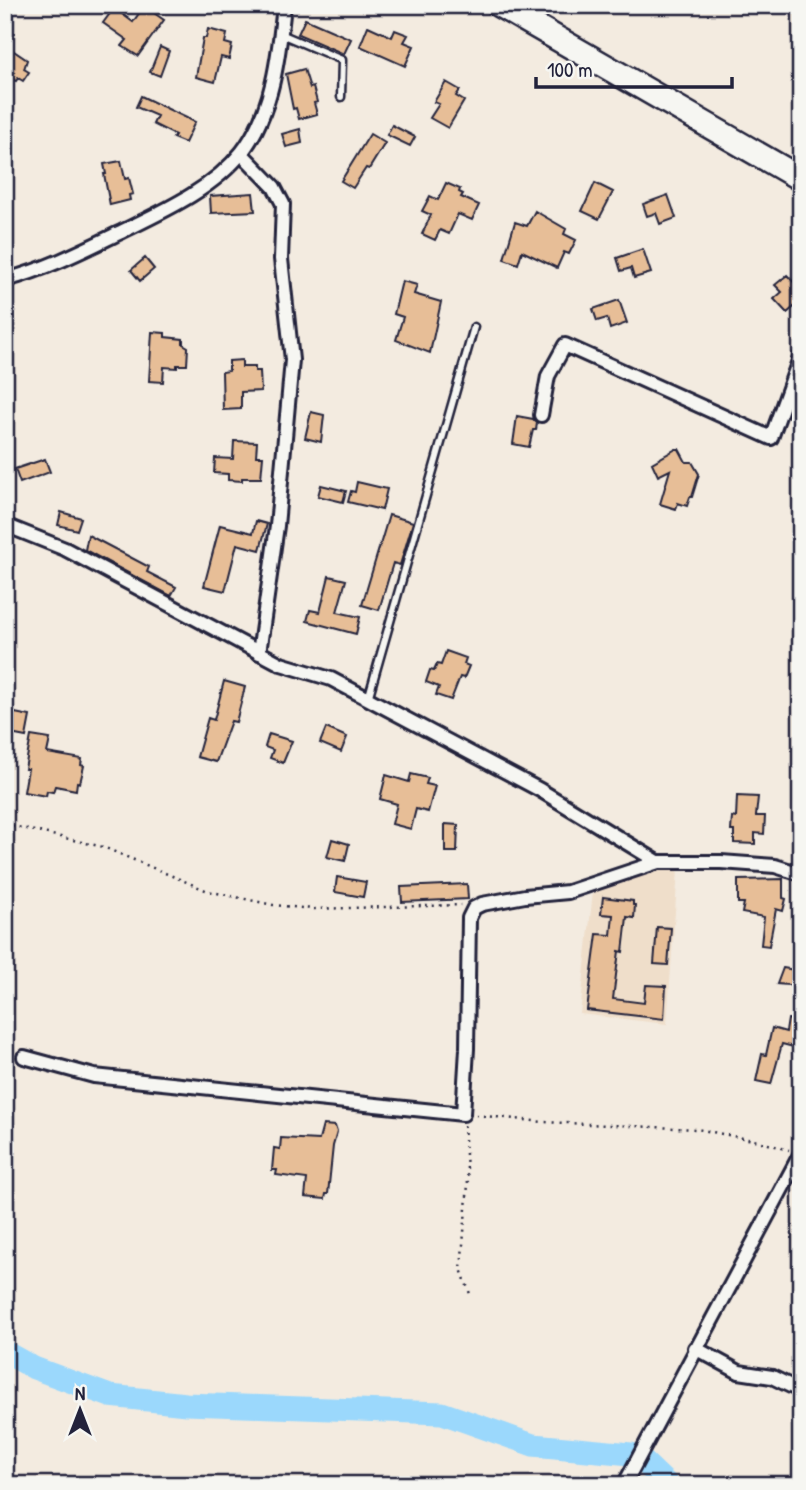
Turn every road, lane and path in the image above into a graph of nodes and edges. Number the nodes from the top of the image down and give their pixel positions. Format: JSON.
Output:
{"nodes":[{"id":1,"x":284,"y":5,"type":"edge"},
{"id":2,"x":499,"y":5,"type":"edge"},
{"id":3,"x":281,"y":34,"type":"junction"},
{"id":4,"x":341,"y":97,"type":"dead end"},
{"id":5,"x":241,"y":153,"type":"junction"},
{"id":6,"x":801,"y":178,"type":"edge"},
{"id":7,"x":5,"y":279,"type":"edge"},
{"id":8,"x":474,"y":327,"type":"dead end"},
{"id":9,"x":801,"y":355,"type":"edge"},
{"id":10,"x":541,"y":415,"type":"dead end"},
{"id":11,"x":5,"y":525,"type":"edge"},
{"id":12,"x":259,"y":653,"type":"junction"},
{"id":13,"x":368,"y":699,"type":"junction"},
{"id":14,"x":5,"y":824,"type":"edge"},
{"id":15,"x":658,"y":862,"type":"junction"},
{"id":16,"x":801,"y":874,"type":"edge"},
{"id":17,"x":474,"y":908,"type":"junction"},
{"id":18,"x":24,"y":1057,"type":"dead end"},
{"id":19,"x":463,"y":1114,"type":"junction"},
{"id":20,"x":801,"y":1153,"type":"edge"},
{"id":21,"x":470,"y":1294,"type":"dead end"},
{"id":22,"x":695,"y":1348,"type":"junction"},
{"id":23,"x":801,"y":1391,"type":"edge"},
{"id":24,"x":624,"y":1485,"type":"edge"}],
"edges":[{"from":1,"to":3,"type":"street"},
{"from":2,"to":6,"type":"highway"},
{"from":3,"to":4,"type":"lane"},
{"from":3,"to":5,"type":"street"},
{"from":5,"to":7,"type":"street"},
{"from":5,"to":12,"type":"street"},
{"from":8,"to":13,"type":"lane"},
{"from":9,"to":10,"type":"street"},
{"from":11,"to":12,"type":"street"},
{"from":12,"to":13,"type":"street"},
{"from":13,"to":15,"type":"street"},
{"from":14,"to":17,"type":"path"},
{"from":15,"to":16,"type":"street"},
{"from":15,"to":17,"type":"street"},
{"from":17,"to":19,"type":"street"},
{"from":18,"to":19,"type":"street"},
{"from":19,"to":20,"type":"path"},
{"from":19,"to":21,"type":"path"},
{"from":20,"to":22,"type":"street"},
{"from":22,"to":23,"type":"street"},
{"from":22,"to":24,"type":"street"}]}
